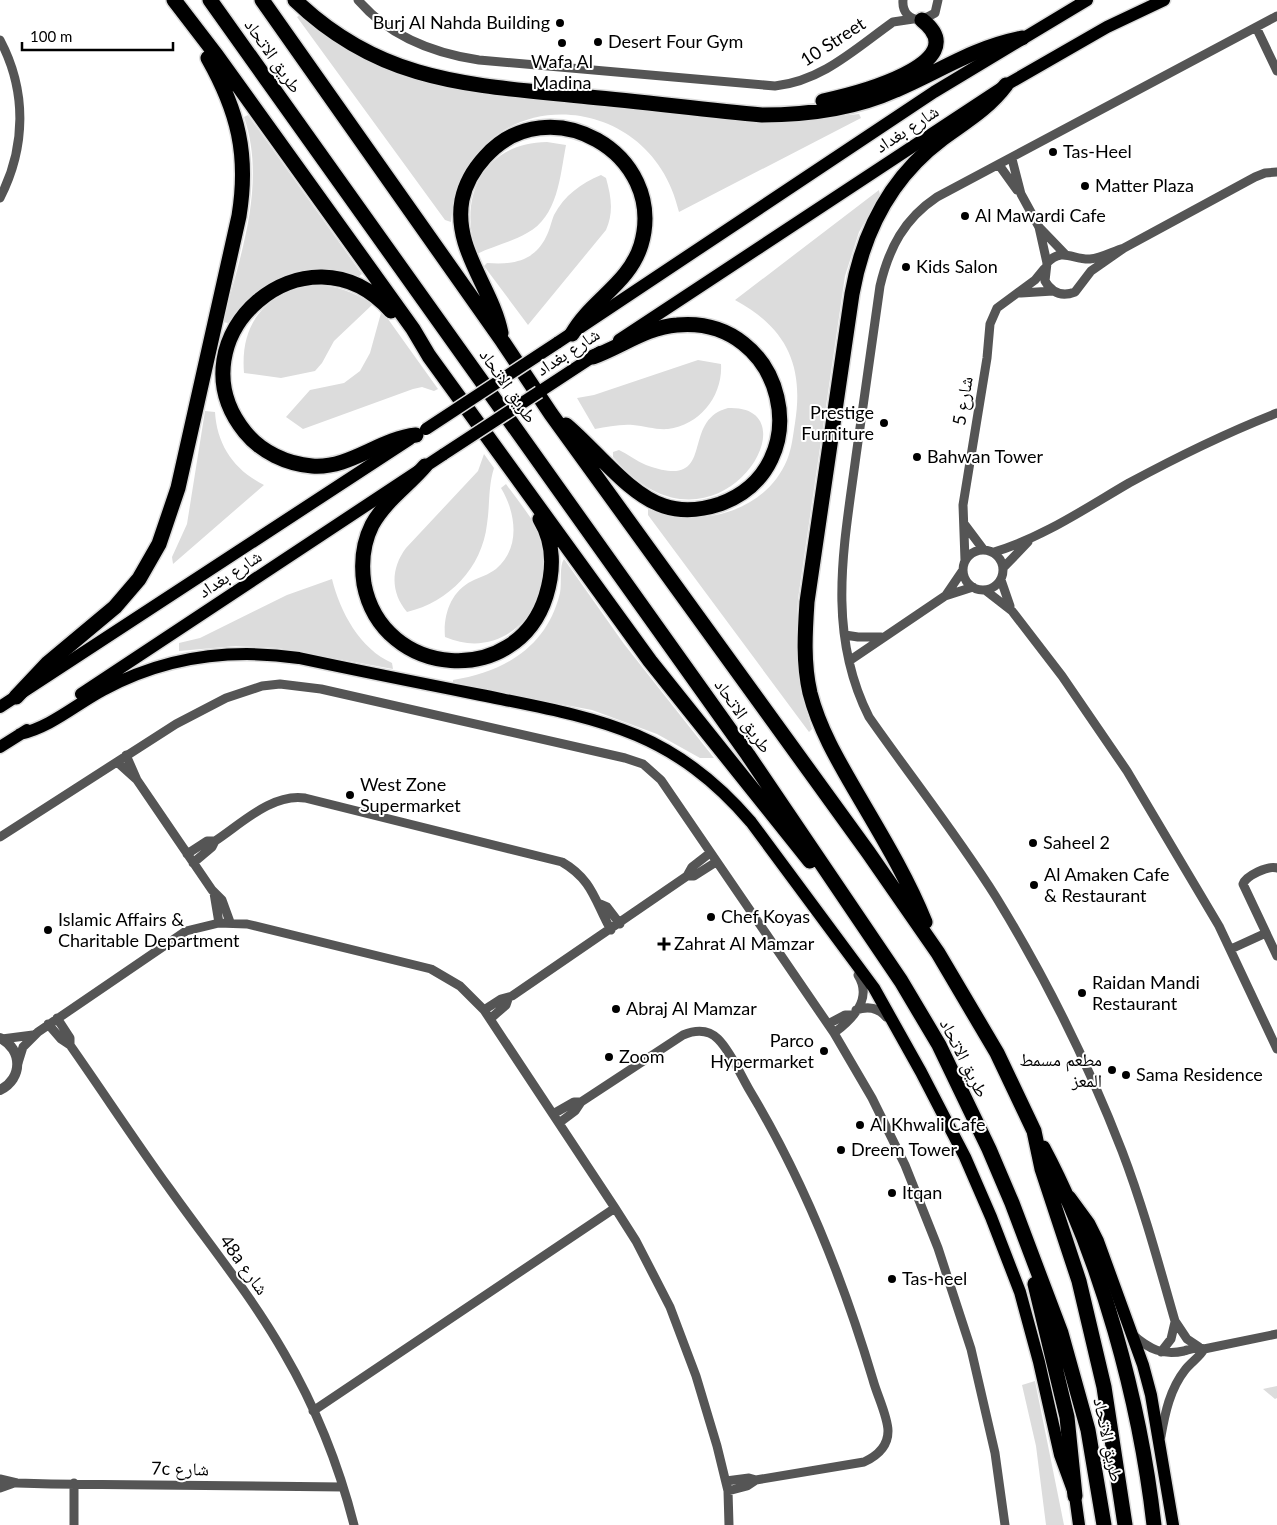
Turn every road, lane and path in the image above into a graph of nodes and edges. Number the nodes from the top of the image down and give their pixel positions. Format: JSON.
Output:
{"nodes":[{"id":1,"x":174,"y":0,"type":"edge"},
{"id":2,"x":210,"y":0,"type":"edge"},
{"id":3,"x":262,"y":0,"type":"edge"},
{"id":4,"x":295,"y":0,"type":"edge"},
{"id":5,"x":358,"y":0,"type":"edge"},
{"id":6,"x":1087,"y":0,"type":"edge"},
{"id":7,"x":1164,"y":0,"type":"edge"},
{"id":8,"x":939,"y":1,"type":"edge"},
{"id":9,"x":903,"y":2,"type":"edge"},
{"id":10,"x":1277,"y":16,"type":"edge"},
{"id":11,"x":186,"y":17,"type":"junction"},
{"id":12,"x":917,"y":20,"type":"junction"},
{"id":13,"x":893,"y":22,"type":"junction"},
{"id":14,"x":1256,"y":27,"type":"junction"},
{"id":15,"x":1022,"y":38,"type":"junction"},
{"id":16,"x":0,"y":40,"type":"edge"},
{"id":17,"x":1277,"y":71,"type":"edge"},
{"id":18,"x":1006,"y":85,"type":"junction"},
{"id":19,"x":723,"y":110,"type":"junction"},
{"id":20,"x":1012,"y":159,"type":"junction"},
{"id":21,"x":999,"y":165,"type":"junction"},
{"id":22,"x":1277,"y":172,"type":"edge"},
{"id":23,"x":1021,"y":194,"type":"junction"},
{"id":24,"x":0,"y":198,"type":"edge"},
{"id":25,"x":1039,"y":227,"type":"junction"},
{"id":26,"x":1124,"y":248,"type":"junction"},
{"id":27,"x":1065,"y":254,"type":"junction"},
{"id":28,"x":1075,"y":256,"type":"junction"},
{"id":29,"x":1046,"y":266,"type":"junction"},
{"id":30,"x":1084,"y":278,"type":"junction"},
{"id":31,"x":1053,"y":291,"type":"junction"},
{"id":32,"x":1014,"y":295,"type":"junction"},
{"id":33,"x":572,"y":334,"type":"junction"},
{"id":34,"x":503,"y":342,"type":"junction"},
{"id":35,"x":429,"y":356,"type":"junction"},
{"id":36,"x":593,"y":357,"type":"junction"},
{"id":37,"x":1277,"y":413,"type":"edge"},
{"id":38,"x":551,"y":414,"type":"junction"},
{"id":39,"x":421,"y":432,"type":"junction"},
{"id":40,"x":426,"y":466,"type":"junction"},
{"id":41,"x":517,"y":476,"type":"junction"},
{"id":42,"x":964,"y":522,"type":"junction"},
{"id":43,"x":1033,"y":537,"type":"junction"},
{"id":44,"x":984,"y":549,"type":"junction"},
{"id":45,"x":994,"y":552,"type":"junction"},
{"id":46,"x":965,"y":560,"type":"junction"},
{"id":47,"x":1003,"y":568,"type":"junction"},
{"id":48,"x":963,"y":570,"type":"junction"},
{"id":49,"x":1001,"y":580,"type":"junction"},
{"id":50,"x":973,"y":587,"type":"junction"},
{"id":51,"x":985,"y":590,"type":"junction"},
{"id":52,"x":945,"y":596,"type":"junction"},
{"id":53,"x":1012,"y":611,"type":"junction"},
{"id":54,"x":845,"y":635,"type":"junction"},
{"id":55,"x":884,"y":637,"type":"junction"},
{"id":56,"x":849,"y":661,"type":"junction"},
{"id":57,"x":16,"y":697,"type":"junction"},
{"id":58,"x":0,"y":707,"type":"edge"},
{"id":59,"x":20,"y":734,"type":"junction"},
{"id":60,"x":0,"y":747,"type":"edge"},
{"id":61,"x":126,"y":755,"type":"junction"},
{"id":62,"x":117,"y":762,"type":"junction"},
{"id":63,"x":137,"y":780,"type":"junction"},
{"id":64,"x":0,"y":836,"type":"edge"},
{"id":65,"x":215,"y":840,"type":"junction"},
{"id":66,"x":710,"y":853,"type":"junction"},
{"id":67,"x":187,"y":854,"type":"junction"},
{"id":68,"x":193,"y":862,"type":"junction"},
{"id":69,"x":716,"y":862,"type":"junction"},
{"id":70,"x":1277,"y":868,"type":"edge"},
{"id":71,"x":687,"y":876,"type":"junction"},
{"id":72,"x":214,"y":893,"type":"junction"},
{"id":73,"x":600,"y":904,"type":"junction"},
{"id":74,"x":850,"y":904,"type":"junction"},
{"id":75,"x":230,"y":922,"type":"junction"},
{"id":76,"x":219,"y":923,"type":"junction"},
{"id":77,"x":620,"y":924,"type":"junction"},
{"id":78,"x":611,"y":930,"type":"junction"},
{"id":79,"x":1266,"y":933,"type":"junction"},
{"id":80,"x":1231,"y":949,"type":"junction"},
{"id":81,"x":938,"y":953,"type":"junction"},
{"id":82,"x":850,"y":954,"type":"junction"},
{"id":83,"x":1277,"y":956,"type":"edge"},
{"id":84,"x":508,"y":998,"type":"junction"},
{"id":85,"x":484,"y":1010,"type":"junction"},
{"id":86,"x":854,"y":1012,"type":"junction"},
{"id":87,"x":57,"y":1018,"type":"junction"},
{"id":88,"x":490,"y":1019,"type":"junction"},
{"id":89,"x":48,"y":1024,"type":"junction"},
{"id":90,"x":828,"y":1024,"type":"junction"},
{"id":91,"x":834,"y":1033,"type":"junction"},
{"id":92,"x":33,"y":1035,"type":"junction"},
{"id":93,"x":1,"y":1038,"type":"edge"},
{"id":94,"x":904,"y":1041,"type":"junction"},
{"id":95,"x":70,"y":1044,"type":"junction"},
{"id":96,"x":1277,"y":1050,"type":"edge"},
{"id":97,"x":18,"y":1063,"type":"junction"},
{"id":98,"x":1,"y":1091,"type":"edge"},
{"id":99,"x":581,"y":1102,"type":"junction"},
{"id":100,"x":553,"y":1114,"type":"junction"},
{"id":101,"x":559,"y":1123,"type":"junction"},
{"id":102,"x":1034,"y":1131,"type":"junction"},
{"id":103,"x":1065,"y":1192,"type":"junction"},
{"id":104,"x":615,"y":1208,"type":"junction"},
{"id":105,"x":1032,"y":1255,"type":"junction"},
{"id":106,"x":1175,"y":1321,"type":"junction"},
{"id":107,"x":1277,"y":1334,"type":"edge"},
{"id":108,"x":1133,"y":1335,"type":"junction"},
{"id":109,"x":1201,"y":1348,"type":"junction"},
{"id":110,"x":1161,"y":1352,"type":"junction"},
{"id":111,"x":313,"y":1411,"type":"junction"},
{"id":112,"x":1160,"y":1441,"type":"junction"},
{"id":113,"x":0,"y":1478,"type":"edge"},
{"id":114,"x":756,"y":1480,"type":"junction"},
{"id":115,"x":726,"y":1481,"type":"junction"},
{"id":116,"x":17,"y":1483,"type":"junction"},
{"id":117,"x":74,"y":1483,"type":"junction"},
{"id":118,"x":343,"y":1486,"type":"junction"},
{"id":119,"x":0,"y":1488,"type":"edge"},
{"id":120,"x":728,"y":1491,"type":"junction"},
{"id":121,"x":1075,"y":1496,"type":"junction"},
{"id":122,"x":74,"y":1525,"type":"edge"},
{"id":123,"x":354,"y":1525,"type":"edge"},
{"id":124,"x":729,"y":1525,"type":"edge"},
{"id":125,"x":1005,"y":1525,"type":"edge"},
{"id":126,"x":1079,"y":1525,"type":"edge"},
{"id":127,"x":1104,"y":1525,"type":"edge"},
{"id":128,"x":1125,"y":1525,"type":"edge"},
{"id":129,"x":1154,"y":1525,"type":"edge"},
{"id":130,"x":1173,"y":1525,"type":"edge"}],
"edges":[{"from":1,"to":11,"type":"highway"},
{"from":2,"to":74,"type":"highway","name":"طريق الاتحاد"},
{"from":3,"to":34,"type":"highway","name":"طريق الاتحاد"},
{"from":4,"to":19,"type":"highway"},
{"from":5,"to":13,"type":"street","name":"10 Street"},
{"from":6,"to":15,"type":"main road","name":"شارع بغداد"},
{"from":7,"to":18,"type":"main road","name":"شارع بغداد"},
{"from":8,"to":12,"type":"street"},
{"from":9,"to":12,"type":"street"},
{"from":9,"to":13,"type":"street"},
{"from":10,"to":14,"type":"street"},
{"from":11,"to":35,"type":"highway"},
{"from":11,"to":57,"type":"highway"},
{"from":12,"to":13,"type":"street"},
{"from":12,"to":19,"type":"highway"},
{"from":14,"to":17,"type":"street"},
{"from":14,"to":20,"type":"street"},
{"from":15,"to":19,"type":"highway"},
{"from":15,"to":33,"type":"main road","name":"شارع بغداد"},
{"from":16,"to":24,"type":"street"},
{"from":18,"to":36,"type":"main road","name":"شارع بغداد"},
{"from":18,"to":81,"type":"highway"},
{"from":20,"to":21,"type":"street"},
{"from":20,"to":23,"type":"street"},
{"from":21,"to":23,"type":"street"},
{"from":21,"to":54,"type":"street"},
{"from":22,"to":26,"type":"street"},
{"from":23,"to":25,"type":"street"},
{"from":25,"to":27,"type":"street"},
{"from":25,"to":29,"type":"street"},
{"from":26,"to":28,"type":"street"},
{"from":26,"to":30,"type":"street"},
{"from":27,"to":28,"type":"street"},
{"from":27,"to":29,"type":"street"},
{"from":28,"to":30,"type":"street"},
{"from":29,"to":31,"type":"street"},
{"from":29,"to":32,"type":"street","name":"شارع 5"},
{"from":30,"to":31,"type":"street"},
{"from":31,"to":32,"type":"street"},
{"from":32,"to":42,"type":"street","name":"شارع 5"},
{"from":33,"to":34,"type":"highway"},
{"from":33,"to":39,"type":"main road","name":"شارع بغداد","bridge":true},
{"from":34,"to":38,"type":"highway","name":"طريق الاتحاد"},
{"from":35,"to":39,"type":"highway"},
{"from":35,"to":41,"type":"highway"},
{"from":36,"to":38,"type":"highway"},
{"from":36,"to":40,"type":"main road","name":"شارع بغداد","bridge":true},
{"from":37,"to":43,"type":"street"},
{"from":38,"to":81,"type":"highway","name":"طريق الاتحاد"},
{"from":39,"to":57,"type":"main road","name":"شارع بغداد"},
{"from":40,"to":41,"type":"highway"},
{"from":40,"to":59,"type":"main road","name":"شارع بغداد"},
{"from":41,"to":74,"type":"highway"},
{"from":42,"to":44,"type":"street"},
{"from":42,"to":46,"type":"street","name":"شارع 5"},
{"from":43,"to":45,"type":"street"},
{"from":43,"to":47,"type":"street"},
{"from":44,"to":45,"type":"street"},
{"from":44,"to":46,"type":"street"},
{"from":45,"to":47,"type":"street"},
{"from":46,"to":48,"type":"street"},
{"from":47,"to":49,"type":"street"},
{"from":48,"to":50,"type":"street"},
{"from":48,"to":52,"type":"street"},
{"from":49,"to":51,"type":"street"},
{"from":49,"to":53,"type":"street"},
{"from":50,"to":51,"type":"street"},
{"from":50,"to":52,"type":"street"},
{"from":51,"to":53,"type":"street"},
{"from":52,"to":55,"type":"street"},
{"from":53,"to":80,"type":"street"},
{"from":54,"to":55,"type":"street"},
{"from":54,"to":56,"type":"street"},
{"from":55,"to":56,"type":"street"},
{"from":56,"to":106,"type":"street"},
{"from":57,"to":58,"type":"main road","name":"شارع بغداد"},
{"from":59,"to":60,"type":"main road","name":"شارع بغداد"},
{"from":59,"to":82,"type":"main road"},
{"from":61,"to":62,"type":"street"},
{"from":61,"to":63,"type":"street"},
{"from":61,"to":66,"type":"street"},
{"from":62,"to":63,"type":"street"},
{"from":62,"to":64,"type":"street"},
{"from":63,"to":67,"type":"street"},
{"from":65,"to":67,"type":"street"},
{"from":65,"to":68,"type":"street"},
{"from":65,"to":73,"type":"street"},
{"from":66,"to":69,"type":"street"},
{"from":66,"to":71,"type":"street"},
{"from":67,"to":68,"type":"street"},
{"from":68,"to":72,"type":"street"},
{"from":69,"to":71,"type":"street"},
{"from":69,"to":90,"type":"street"},
{"from":70,"to":79,"type":"street"},
{"from":71,"to":77,"type":"street"},
{"from":72,"to":75,"type":"street"},
{"from":72,"to":76,"type":"street"},
{"from":73,"to":77,"type":"street"},
{"from":73,"to":78,"type":"street"},
{"from":74,"to":105,"type":"highway","name":"طريق الاتحاد"},
{"from":75,"to":76,"type":"street"},
{"from":75,"to":85,"type":"street"},
{"from":76,"to":87,"type":"street"},
{"from":77,"to":78,"type":"street"},
{"from":78,"to":84,"type":"street"},
{"from":79,"to":80,"type":"street"},
{"from":79,"to":83,"type":"street"},
{"from":80,"to":96,"type":"street"},
{"from":81,"to":102,"type":"highway","name":"طريق الاتحاد"},
{"from":82,"to":86,"type":"street"},
{"from":82,"to":94,"type":"main road"},
{"from":84,"to":85,"type":"street"},
{"from":84,"to":88,"type":"street"},
{"from":85,"to":88,"type":"street"},
{"from":86,"to":90,"type":"street"},
{"from":86,"to":91,"type":"street"},
{"from":86,"to":94,"type":"street"},
{"from":87,"to":89,"type":"street"},
{"from":87,"to":95,"type":"street","name":"48a شارع"},
{"from":88,"to":100,"type":"street"},
{"from":89,"to":92,"type":"street"},
{"from":89,"to":95,"type":"street","name":"48a شارع"},
{"from":90,"to":91,"type":"street"},
{"from":91,"to":125,"type":"street"},
{"from":92,"to":93,"type":"street"},
{"from":92,"to":97,"type":"street"},
{"from":93,"to":97,"type":"street"},
{"from":94,"to":121,"type":"main road"},
{"from":95,"to":111,"type":"street","name":"48a شارع"},
{"from":97,"to":98,"type":"street"},
{"from":99,"to":100,"type":"street"},
{"from":99,"to":101,"type":"street"},
{"from":99,"to":114,"type":"street"},
{"from":100,"to":101,"type":"street"},
{"from":101,"to":104,"type":"street"},
{"from":102,"to":103,"type":"highway"},
{"from":102,"to":128,"type":"highway","name":"طريق الاتحاد"},
{"from":103,"to":108,"type":"main road"},
{"from":103,"to":129,"type":"highway"},
{"from":104,"to":111,"type":"street"},
{"from":104,"to":115,"type":"street"},
{"from":105,"to":121,"type":"highway"},
{"from":105,"to":127,"type":"highway","name":"طريق الاتحاد"},
{"from":106,"to":109,"type":"street"},
{"from":106,"to":110,"type":"street"},
{"from":107,"to":109,"type":"street"},
{"from":108,"to":110,"type":"street"},
{"from":108,"to":112,"type":"main road"},
{"from":109,"to":110,"type":"street"},
{"from":109,"to":112,"type":"street"},
{"from":111,"to":118,"type":"street","name":"48a شارع"},
{"from":112,"to":130,"type":"main road"},
{"from":113,"to":116,"type":"street","name":"7c شارع"},
{"from":114,"to":115,"type":"street"},
{"from":114,"to":120,"type":"street"},
{"from":115,"to":120,"type":"street"},
{"from":116,"to":117,"type":"street","name":"7c شارع"},
{"from":116,"to":119,"type":"street","name":"7c شارع"},
{"from":117,"to":118,"type":"street","name":"7c شارع"},
{"from":117,"to":122,"type":"street"},
{"from":118,"to":123,"type":"street","name":"48a شارع"},
{"from":120,"to":124,"type":"street"},
{"from":121,"to":126,"type":"main road"}]}
